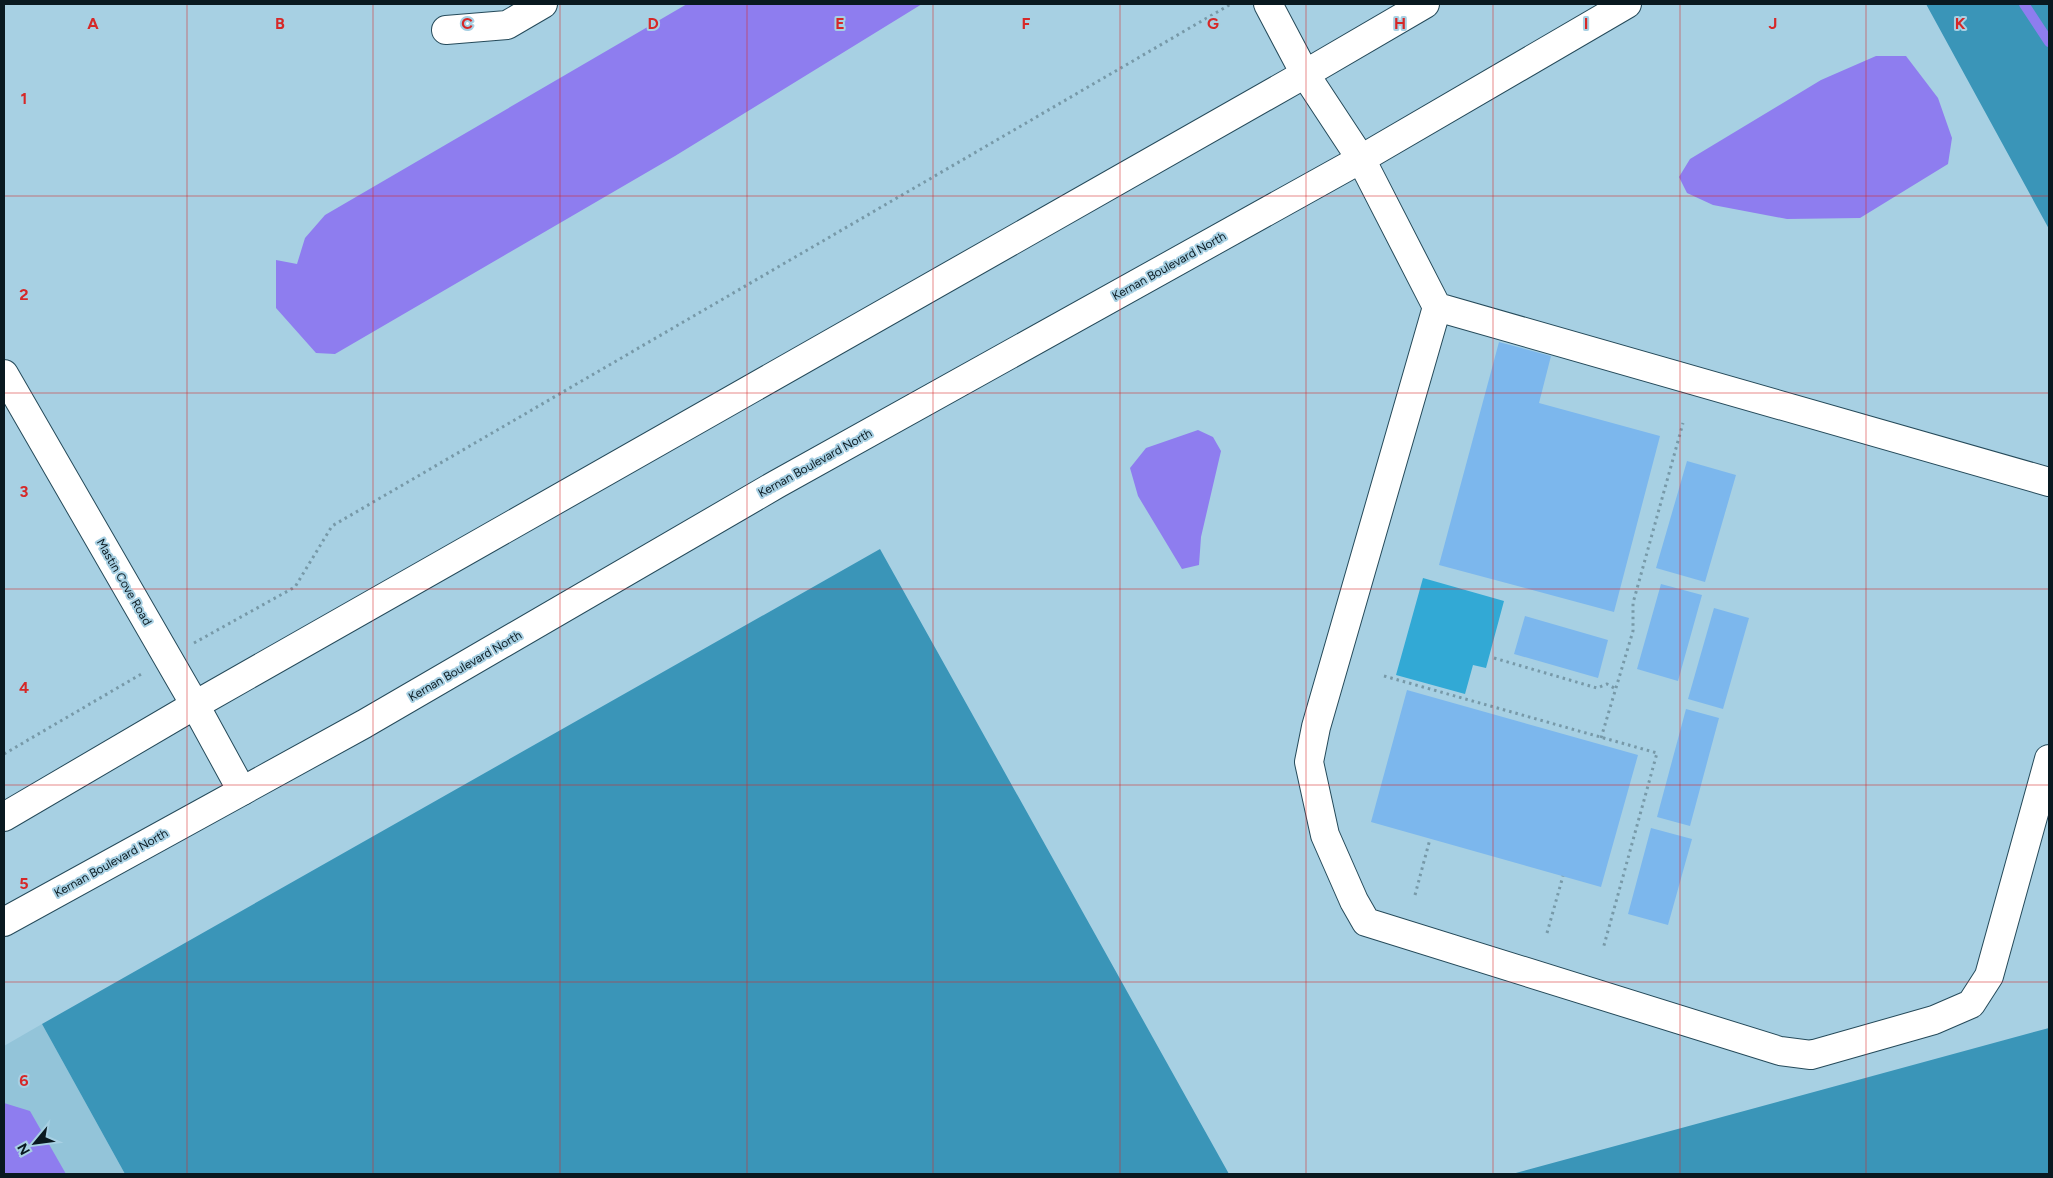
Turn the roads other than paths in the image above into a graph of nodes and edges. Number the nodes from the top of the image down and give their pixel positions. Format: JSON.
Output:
{"nodes":[{"id":1,"x":543,"y":4,"type":"edge"},
{"id":2,"x":1268,"y":4,"type":"edge"},
{"id":3,"x":1426,"y":4,"type":"edge"},
{"id":4,"x":1627,"y":4,"type":"edge"},
{"id":5,"x":446,"y":30,"type":"dead end"},
{"id":6,"x":1305,"y":74,"type":"junction"},
{"id":7,"x":1361,"y":159,"type":"junction"},
{"id":8,"x":1438,"y":308,"type":"junction"},
{"id":9,"x":4,"y":374,"type":"edge"},
{"id":10,"x":2049,"y":482,"type":"edge"},
{"id":11,"x":195,"y":706,"type":"junction"},
{"id":12,"x":2049,"y":759,"type":"edge"},
{"id":13,"x":242,"y":791,"type":"junction"},
{"id":14,"x":4,"y":817,"type":"edge"},
{"id":15,"x":4,"y":922,"type":"edge"}],
"edges":[{"from":1,"to":5,"type":"main road"},
{"from":2,"to":6,"type":"main road"},
{"from":3,"to":6,"type":"main road"},
{"from":4,"to":7,"type":"main road","name":"Kernan Boulevard North"},
{"from":6,"to":7,"type":"main road"},
{"from":6,"to":11,"type":"main road"},
{"from":7,"to":8,"type":"main road"},
{"from":7,"to":13,"type":"main road","name":"Kernan Boulevard North"},
{"from":8,"to":10,"type":"main road"},
{"from":8,"to":12,"type":"main road"},
{"from":9,"to":11,"type":"main road","name":"Mastin Cove Road"},
{"from":11,"to":13,"type":"main road","name":"Mastin Cove Road"},
{"from":11,"to":14,"type":"main road"},
{"from":13,"to":15,"type":"main road","name":"Kernan Boulevard North"}]}
